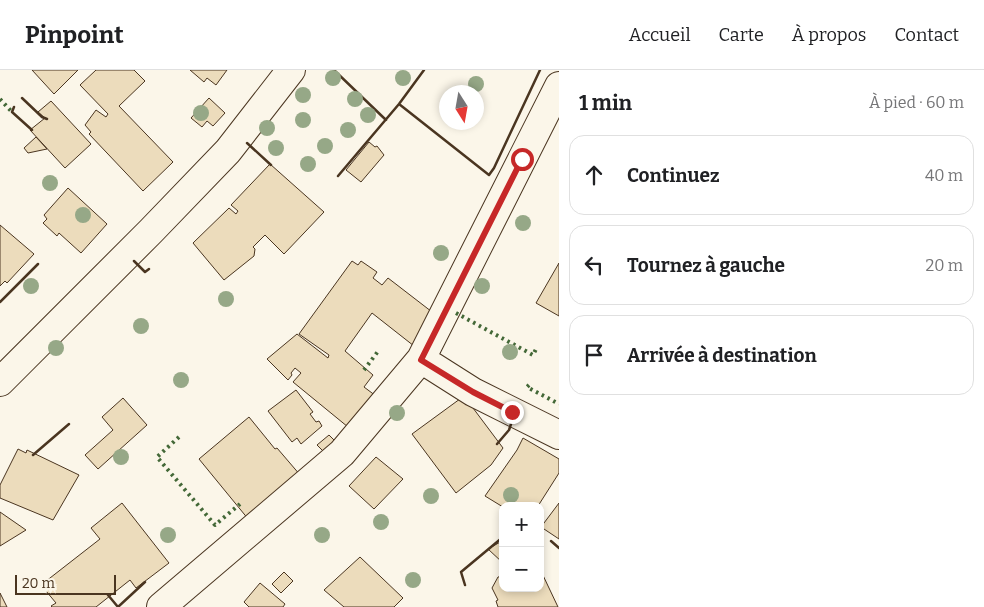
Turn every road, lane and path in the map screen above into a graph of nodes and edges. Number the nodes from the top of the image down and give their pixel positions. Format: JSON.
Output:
{"nodes":[{"id":1,"x":291,"y":70,"type":"edge"},
{"id":2,"x":559,"y":86,"type":"edge"},
{"id":3,"x":421,"y":360,"type":"junction"},
{"id":4,"x":0,"y":382,"type":"edge"},
{"id":5,"x":559,"y":436,"type":"edge"},
{"id":6,"x":161,"y":607,"type":"edge"}],
"edges":[{"from":1,"to":4,"type":"street"},
{"from":2,"to":3,"type":"street"},
{"from":3,"to":5,"type":"street"},
{"from":3,"to":6,"type":"street"}]}
